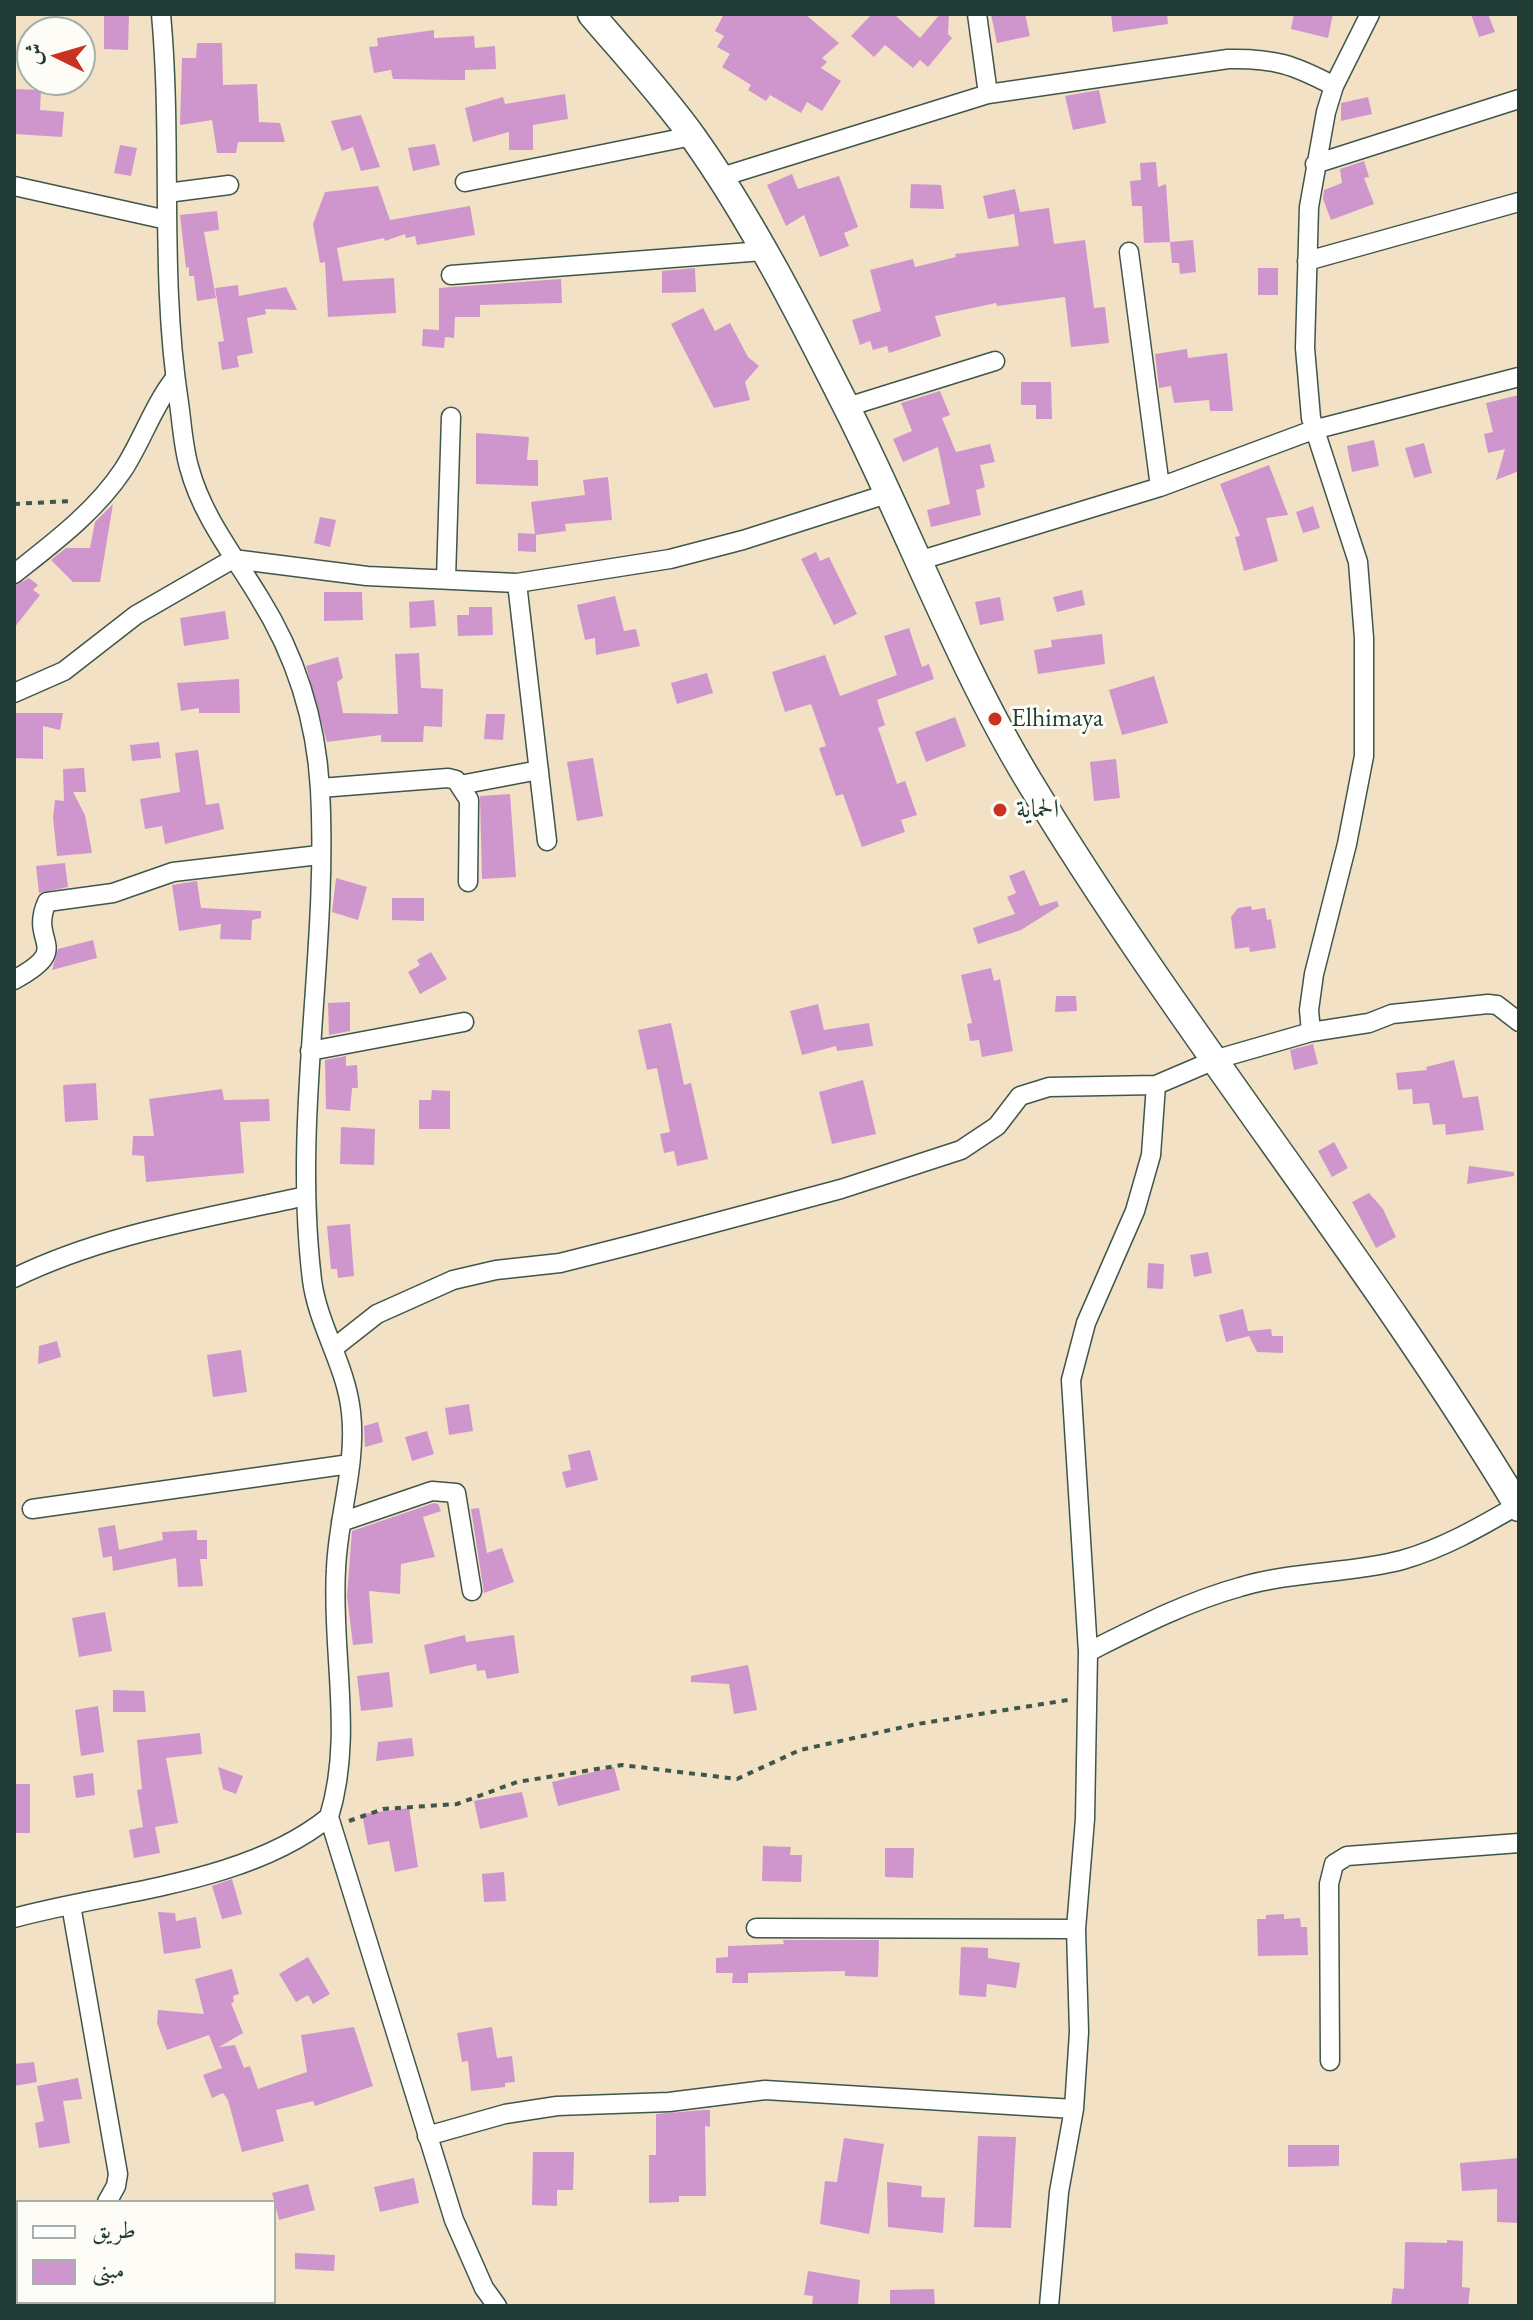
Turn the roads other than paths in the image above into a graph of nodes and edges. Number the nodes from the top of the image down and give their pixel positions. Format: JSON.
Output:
{"nodes":[{"id":1,"x":161,"y":14,"type":"edge"},
{"id":2,"x":591,"y":14,"type":"edge"},
{"id":3,"x":977,"y":14,"type":"edge"},
{"id":4,"x":1370,"y":14,"type":"edge"},
{"id":5,"x":1334,"y":86,"type":"junction"},
{"id":6,"x":988,"y":94,"type":"junction"},
{"id":7,"x":1519,"y":99,"type":"edge"},
{"id":8,"x":692,"y":136,"type":"junction"},
{"id":9,"x":1315,"y":164,"type":"junction"},
{"id":10,"x":718,"y":178,"type":"junction"},
{"id":11,"x":465,"y":182,"type":"dead end"},
{"id":12,"x":229,"y":185,"type":"dead end"},
{"id":13,"x":14,"y":186,"type":"edge"},
{"id":14,"x":167,"y":193,"type":"junction"},
{"id":15,"x":1519,"y":202,"type":"edge"},
{"id":16,"x":167,"y":220,"type":"junction"},
{"id":17,"x":763,"y":251,"type":"junction"},
{"id":18,"x":1129,"y":252,"type":"dead end"},
{"id":19,"x":1307,"y":261,"type":"junction"},
{"id":20,"x":451,"y":275,"type":"dead end"},
{"id":21,"x":995,"y":361,"type":"dead end"},
{"id":22,"x":1519,"y":377,"type":"edge"},
{"id":23,"x":175,"y":378,"type":"junction"},
{"id":24,"x":847,"y":407,"type":"junction"},
{"id":25,"x":451,"y":417,"type":"dead end"},
{"id":26,"x":1313,"y":430,"type":"junction"},
{"id":27,"x":1160,"y":487,"type":"junction"},
{"id":28,"x":887,"y":494,"type":"junction"},
{"id":29,"x":233,"y":559,"type":"junction"},
{"id":30,"x":918,"y":561,"type":"junction"},
{"id":31,"x":14,"y":574,"type":"edge"},
{"id":32,"x":446,"y":579,"type":"junction"},
{"id":33,"x":517,"y":583,"type":"junction"},
{"id":34,"x":14,"y":693,"type":"edge"},
{"id":35,"x":539,"y":770,"type":"junction"},
{"id":36,"x":460,"y":785,"type":"junction"},
{"id":37,"x":320,"y":788,"type":"junction"},
{"id":38,"x":547,"y":841,"type":"dead end"},
{"id":39,"x":319,"y":855,"type":"junction"},
{"id":40,"x":468,"y":882,"type":"dead end"},
{"id":41,"x":14,"y":980,"type":"edge"},
{"id":42,"x":464,"y":1022,"type":"dead end"},
{"id":43,"x":1519,"y":1022,"type":"edge"},
{"id":44,"x":1311,"y":1032,"type":"junction"},
{"id":45,"x":310,"y":1051,"type":"junction"},
{"id":46,"x":1217,"y":1059,"type":"junction"},
{"id":47,"x":1156,"y":1085,"type":"junction"},
{"id":48,"x":306,"y":1196,"type":"junction"},
{"id":49,"x":14,"y":1278,"type":"edge"},
{"id":50,"x":335,"y":1347,"type":"junction"},
{"id":51,"x":350,"y":1464,"type":"junction"},
{"id":52,"x":1518,"y":1506,"type":"edge"},
{"id":53,"x":32,"y":1509,"type":"dead end"},
{"id":54,"x":341,"y":1522,"type":"junction"},
{"id":55,"x":472,"y":1591,"type":"dead end"},
{"id":56,"x":1088,"y":1652,"type":"junction"},
{"id":57,"x":331,"y":1823,"type":"junction"},
{"id":58,"x":1519,"y":1843,"type":"edge"},
{"id":59,"x":71,"y":1905,"type":"junction"},
{"id":60,"x":14,"y":1918,"type":"edge"},
{"id":61,"x":756,"y":1928,"type":"dead end"},
{"id":62,"x":1076,"y":1929,"type":"junction"},
{"id":63,"x":1330,"y":2061,"type":"dead end"},
{"id":64,"x":1074,"y":2109,"type":"junction"},
{"id":65,"x":427,"y":2136,"type":"junction"},
{"id":66,"x":108,"y":2200,"type":"edge"},
{"id":67,"x":497,"y":2306,"type":"edge"},
{"id":68,"x":1049,"y":2306,"type":"edge"}],
"edges":[{"from":1,"to":14,"type":"street"},
{"from":2,"to":8,"type":"main road"},
{"from":3,"to":6,"type":"street"},
{"from":4,"to":5,"type":"street"},
{"from":5,"to":6,"type":"street"},
{"from":5,"to":9,"type":"street"},
{"from":6,"to":10,"type":"street"},
{"from":7,"to":9,"type":"street"},
{"from":8,"to":10,"type":"main road"},
{"from":8,"to":11,"type":"street"},
{"from":9,"to":19,"type":"street"},
{"from":10,"to":17,"type":"main road"},
{"from":12,"to":14,"type":"street"},
{"from":13,"to":16,"type":"street"},
{"from":14,"to":16,"type":"street"},
{"from":15,"to":19,"type":"street"},
{"from":16,"to":23,"type":"street"},
{"from":17,"to":20,"type":"street"},
{"from":17,"to":24,"type":"main road"},
{"from":18,"to":27,"type":"street"},
{"from":19,"to":26,"type":"street"},
{"from":21,"to":24,"type":"street"},
{"from":22,"to":26,"type":"street"},
{"from":23,"to":29,"type":"street"},
{"from":23,"to":31,"type":"street"},
{"from":24,"to":28,"type":"main road"},
{"from":25,"to":32,"type":"street"},
{"from":26,"to":27,"type":"street"},
{"from":26,"to":44,"type":"street"},
{"from":27,"to":30,"type":"street"},
{"from":28,"to":30,"type":"main road"},
{"from":28,"to":33,"type":"street"},
{"from":29,"to":32,"type":"street"},
{"from":29,"to":34,"type":"street"},
{"from":29,"to":37,"type":"street"},
{"from":30,"to":46,"type":"main road"},
{"from":32,"to":33,"type":"street"},
{"from":33,"to":35,"type":"street"},
{"from":35,"to":36,"type":"street"},
{"from":35,"to":38,"type":"street"},
{"from":36,"to":37,"type":"street"},
{"from":36,"to":40,"type":"street"},
{"from":37,"to":39,"type":"street"},
{"from":39,"to":41,"type":"street"},
{"from":39,"to":45,"type":"street"},
{"from":42,"to":45,"type":"street"},
{"from":43,"to":44,"type":"street"},
{"from":44,"to":46,"type":"street"},
{"from":45,"to":48,"type":"street"},
{"from":46,"to":47,"type":"street"},
{"from":46,"to":52,"type":"main road"},
{"from":47,"to":50,"type":"street"},
{"from":47,"to":56,"type":"street"},
{"from":48,"to":49,"type":"street"},
{"from":48,"to":50,"type":"street"},
{"from":50,"to":51,"type":"street"},
{"from":51,"to":53,"type":"street"},
{"from":51,"to":54,"type":"street"},
{"from":52,"to":56,"type":"street"},
{"from":54,"to":55,"type":"street"},
{"from":54,"to":57,"type":"street"},
{"from":56,"to":62,"type":"street"},
{"from":57,"to":59,"type":"street"},
{"from":57,"to":65,"type":"street"},
{"from":58,"to":63,"type":"street"},
{"from":59,"to":60,"type":"street"},
{"from":59,"to":66,"type":"street"},
{"from":61,"to":62,"type":"street"},
{"from":62,"to":64,"type":"street"},
{"from":64,"to":65,"type":"street"},
{"from":64,"to":68,"type":"street"},
{"from":65,"to":67,"type":"street"}]}
